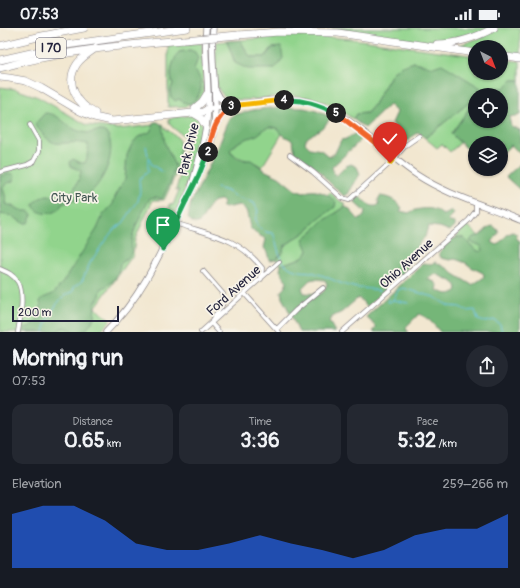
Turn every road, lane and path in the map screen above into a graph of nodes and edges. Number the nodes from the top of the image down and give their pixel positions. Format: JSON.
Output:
{"nodes":[{"id":1,"x":84,"y":28,"type":"edge"},
{"id":2,"x":187,"y":28,"type":"edge"},
{"id":3,"x":206,"y":28,"type":"edge"},
{"id":4,"x":213,"y":28,"type":"edge"},
{"id":5,"x":300,"y":28,"type":"edge"},
{"id":6,"x":494,"y":28,"type":"edge"},
{"id":7,"x":279,"y":32,"type":"junction"},
{"id":8,"x":421,"y":44,"type":"junction"},
{"id":9,"x":0,"y":46,"type":"edge"},
{"id":10,"x":96,"y":48,"type":"junction"},
{"id":11,"x":468,"y":52,"type":"edge"},
{"id":12,"x":508,"y":57,"type":"edge"},
{"id":13,"x":520,"y":59,"type":"edge"},
{"id":14,"x":0,"y":60,"type":"edge"},
{"id":15,"x":0,"y":68,"type":"edge"},
{"id":16,"x":0,"y":78,"type":"edge"},
{"id":17,"x":214,"y":87,"type":"junction"},
{"id":18,"x":208,"y":94,"type":"junction"},
{"id":19,"x":231,"y":106,"type":"junction"},
{"id":20,"x":211,"y":108,"type":"junction"},
{"id":21,"x":190,"y":111,"type":"junction"},
{"id":22,"x":150,"y":115,"type":"junction"},
{"id":23,"x":30,"y":125,"type":"dead end"},
{"id":24,"x":205,"y":125,"type":"junction"},
{"id":25,"x":214,"y":127,"type":"junction"},
{"id":26,"x":419,"y":136,"type":"dead end"},
{"id":27,"x":290,"y":155,"type":"dead end"},
{"id":28,"x":394,"y":158,"type":"junction"},
{"id":29,"x":0,"y":172,"type":"edge"},
{"id":30,"x":189,"y":194,"type":"junction"},
{"id":31,"x":476,"y":204,"type":"junction"},
{"id":32,"x":520,"y":220,"type":"edge"},
{"id":33,"x":175,"y":223,"type":"junction"},
{"id":34,"x":279,"y":262,"type":"dead end"},
{"id":35,"x":0,"y":269,"type":"edge"},
{"id":36,"x":203,"y":272,"type":"dead end"},
{"id":37,"x":261,"y":279,"type":"junction"},
{"id":38,"x":323,"y":288,"type":"dead end"},
{"id":39,"x":245,"y":294,"type":"junction"},
{"id":40,"x":211,"y":323,"type":"junction"},
{"id":41,"x":278,"y":331,"type":"edge"},
{"id":42,"x":18,"y":332,"type":"edge"},
{"id":43,"x":106,"y":332,"type":"edge"},
{"id":44,"x":201,"y":332,"type":"edge"},
{"id":45,"x":219,"y":332,"type":"edge"},
{"id":46,"x":342,"y":332,"type":"edge"}],
"edges":[{"from":1,"to":9,"type":"highway","number":"I 70"},
{"from":2,"to":14,"type":"highway","number":"I 70"},
{"from":3,"to":18,"type":"main road"},
{"from":4,"to":17,"type":"main road"},
{"from":5,"to":7,"type":"highway"},
{"from":6,"to":8,"type":"highway"},
{"from":7,"to":8,"type":"highway"},
{"from":7,"to":10,"type":"highway","bridge":true},
{"from":8,"to":11,"type":"highway"},
{"from":10,"to":15,"type":"highway"},
{"from":10,"to":22,"type":"highway"},
{"from":12,"to":13,"type":"highway"},
{"from":16,"to":22,"type":"highway"},
{"from":17,"to":19,"type":"main road"},
{"from":17,"to":20,"type":"main road"},
{"from":18,"to":20,"type":"main road"},
{"from":18,"to":21,"type":"highway"},
{"from":19,"to":20,"type":"main road"},
{"from":19,"to":25,"type":"main road"},
{"from":19,"to":28,"type":"main road"},
{"from":20,"to":21,"type":"highway"},
{"from":20,"to":24,"type":"main road","name":"Park Drive"},
{"from":20,"to":25,"type":"main road","name":"Park Drive"},
{"from":21,"to":22,"type":"highway"},
{"from":21,"to":24,"type":"highway"},
{"from":23,"to":29,"type":"street"},
{"from":24,"to":30,"type":"main road","name":"Park Drive"},
{"from":25,"to":30,"type":"main road","name":"Park Drive"},
{"from":26,"to":28,"type":"street"},
{"from":27,"to":28,"type":"street"},
{"from":28,"to":31,"type":"main road"},
{"from":30,"to":33,"type":"main road","name":"Park Drive"},
{"from":31,"to":32,"type":"main road"},
{"from":31,"to":46,"type":"street","name":"Ohio Avenue"},
{"from":33,"to":37,"type":"street"},
{"from":33,"to":43,"type":"main road","name":"Park Drive"},
{"from":34,"to":37,"type":"street","name":"Ford Avenue"},
{"from":35,"to":42,"type":"street"},
{"from":36,"to":40,"type":"street"},
{"from":37,"to":39,"type":"street","name":"Ford Avenue"},
{"from":38,"to":41,"type":"street"},
{"from":39,"to":40,"type":"street","name":"Ford Avenue"},
{"from":39,"to":41,"type":"street"},
{"from":40,"to":44,"type":"street","name":"Ford Avenue"},
{"from":40,"to":45,"type":"street"}]}
